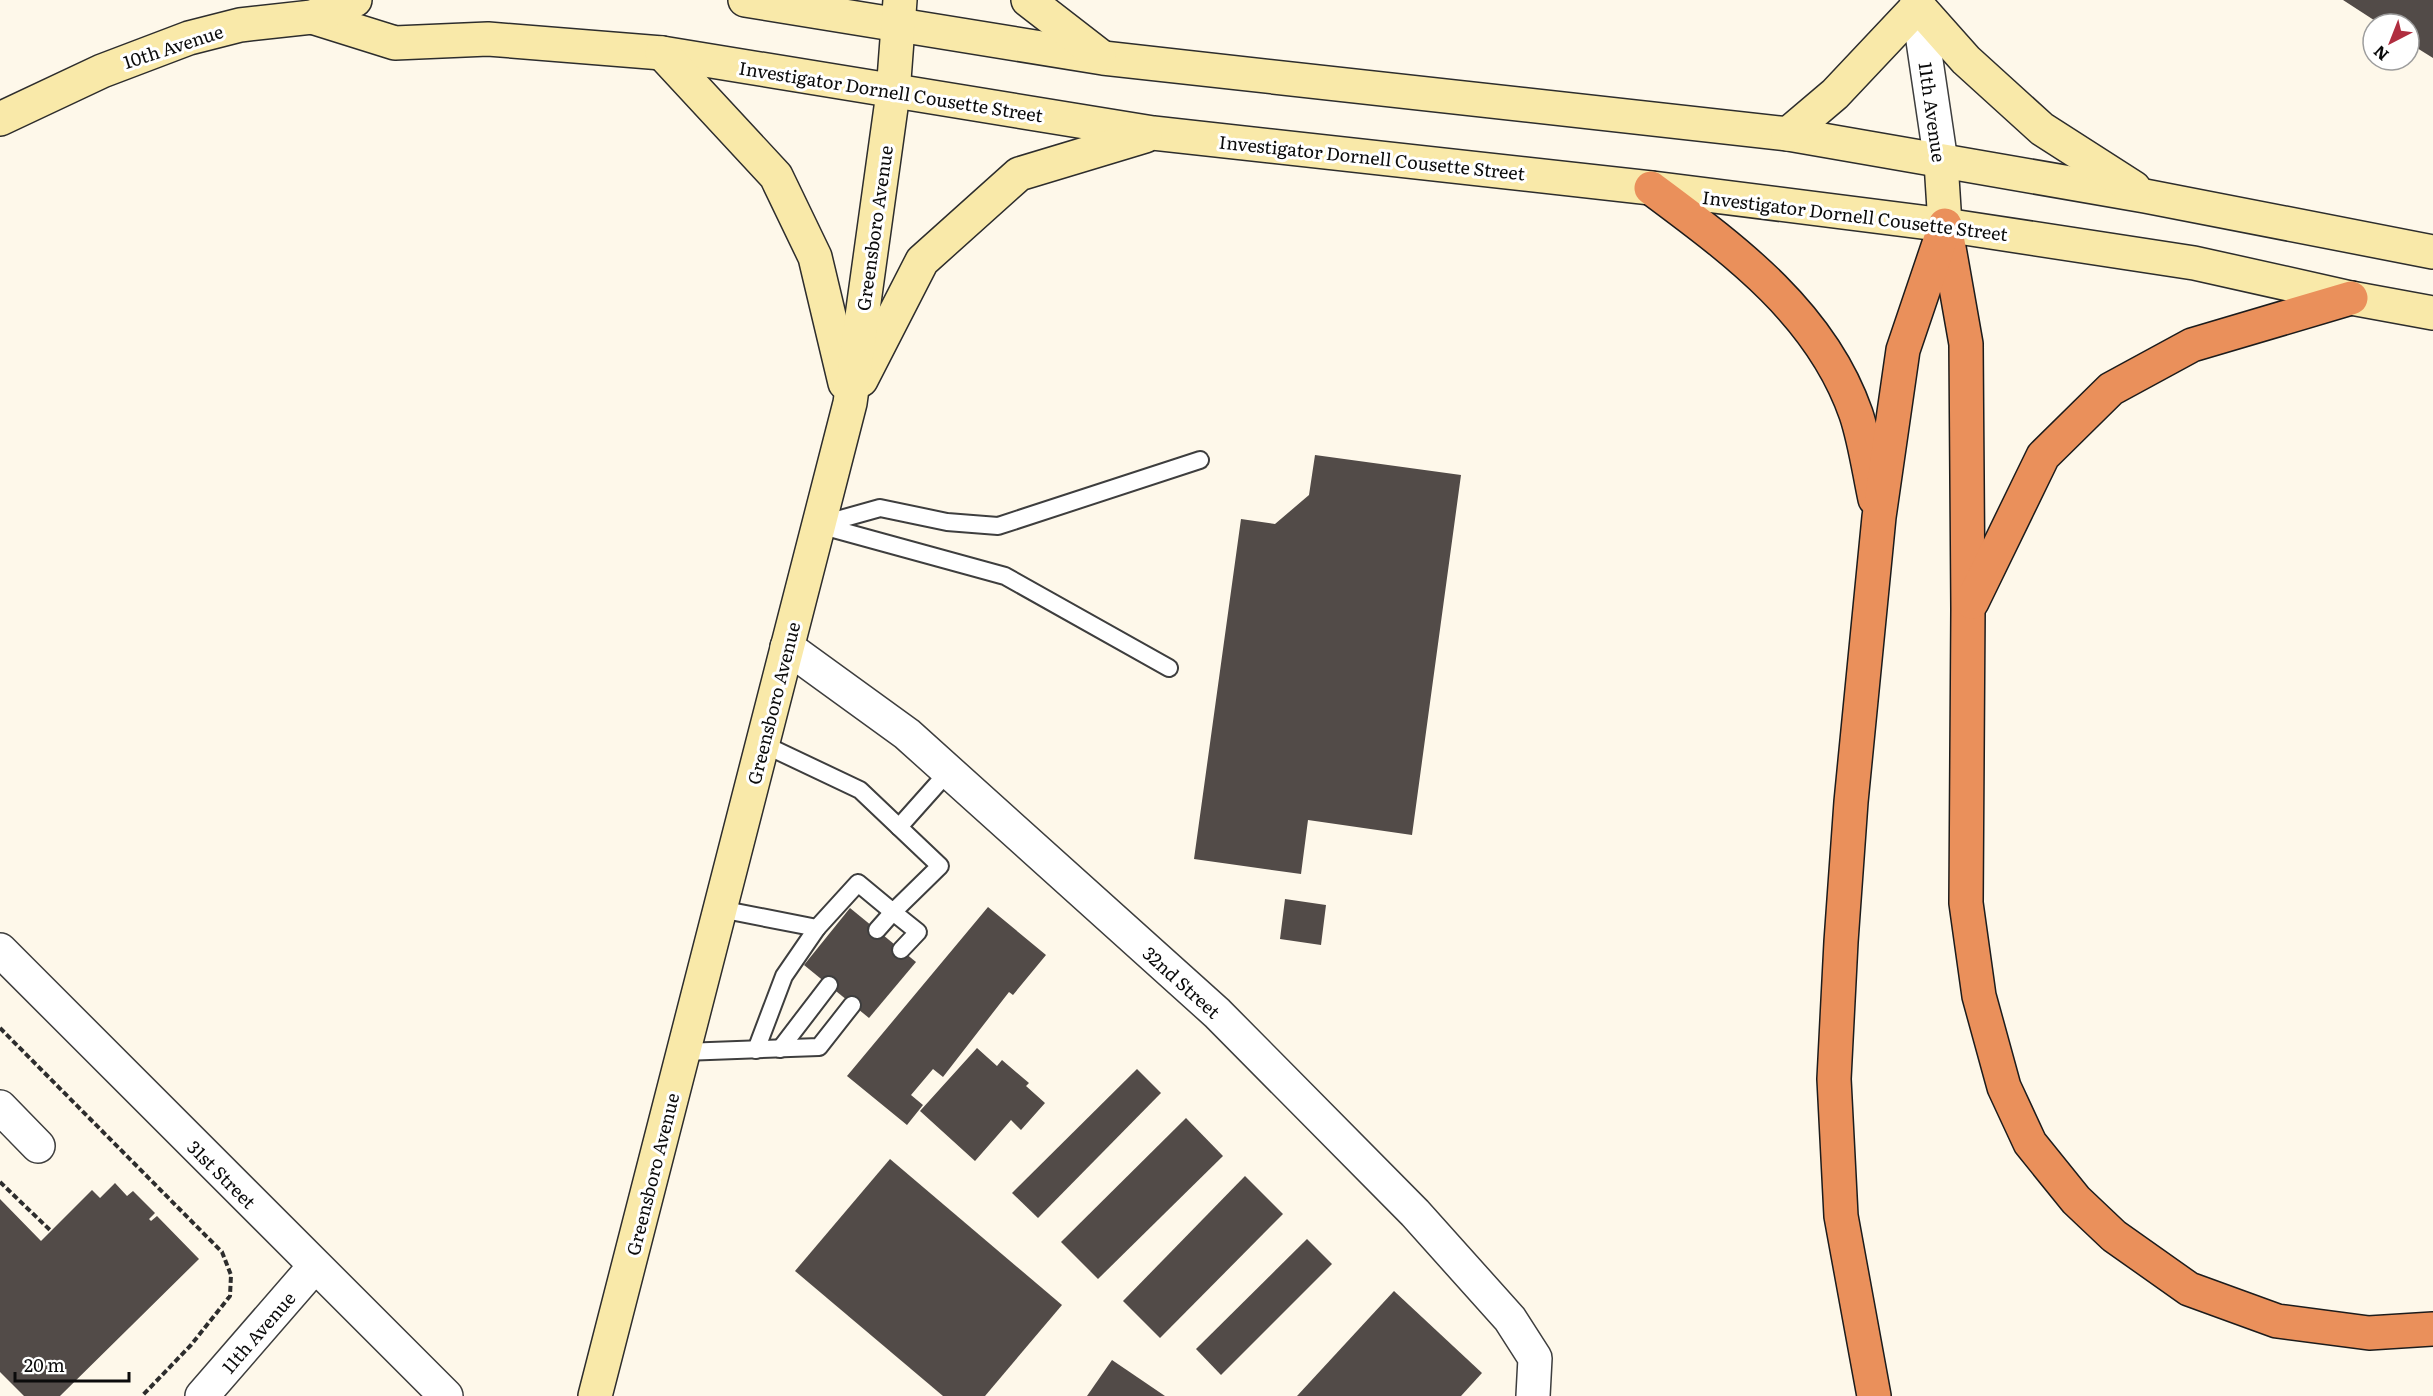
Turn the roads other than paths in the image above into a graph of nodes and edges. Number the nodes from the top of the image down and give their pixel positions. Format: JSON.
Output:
{"nodes":[{"id":1,"x":355,"y":0,"type":"edge"},
{"id":2,"x":745,"y":0,"type":"edge"},
{"id":3,"x":1028,"y":0,"type":"edge"},
{"id":4,"x":1917,"y":3,"type":"edge"},
{"id":5,"x":309,"y":8,"type":"edge"},
{"id":6,"x":900,"y":12,"type":"edge"},
{"id":7,"x":662,"y":53,"type":"junction"},
{"id":8,"x":1103,"y":58,"type":"junction"},
{"id":9,"x":892,"y":93,"type":"junction"},
{"id":10,"x":0,"y":119,"type":"edge"},
{"id":11,"x":1153,"y":133,"type":"junction"},
{"id":12,"x":1788,"y":134,"type":"junction"},
{"id":13,"x":1941,"y":162,"type":"junction"},
{"id":14,"x":1651,"y":188,"type":"junction"},
{"id":15,"x":2145,"y":196,"type":"junction"},
{"id":16,"x":1945,"y":225,"type":"junction"},
{"id":17,"x":2433,"y":252,"type":"edge"},
{"id":18,"x":2351,"y":298,"type":"junction"},
{"id":19,"x":2433,"y":312,"type":"edge"},
{"id":20,"x":850,"y":403,"type":"junction"},
{"id":21,"x":1200,"y":460,"type":"dead end"},
{"id":22,"x":1879,"y":517,"type":"junction"},
{"id":23,"x":819,"y":525,"type":"junction"},
{"id":24,"x":1968,"y":609,"type":"junction"},
{"id":25,"x":788,"y":647,"type":"junction"},
{"id":26,"x":1169,"y":668,"type":"dead end"},
{"id":27,"x":762,"y":744,"type":"junction"},
{"id":28,"x":948,"y":772,"type":"junction"},
{"id":29,"x":899,"y":827,"type":"junction"},
{"id":30,"x":720,"y":909,"type":"junction"},
{"id":31,"x":893,"y":912,"type":"junction"},
{"id":32,"x":817,"y":928,"type":"junction"},
{"id":33,"x":877,"y":930,"type":"dead end"},
{"id":34,"x":0,"y":950,"type":"edge"},
{"id":35,"x":902,"y":950,"type":"dead end"},
{"id":36,"x":829,"y":985,"type":"dead end"},
{"id":37,"x":852,"y":1005,"type":"dead end"},
{"id":38,"x":780,"y":1049,"type":"junction"},
{"id":39,"x":756,"y":1050,"type":"junction"},
{"id":40,"x":683,"y":1052,"type":"junction"},
{"id":41,"x":0,"y":1107,"type":"edge"},
{"id":42,"x":38,"y":1146,"type":"dead end"},
{"id":43,"x":314,"y":1267,"type":"junction"},
{"id":44,"x":2433,"y":1329,"type":"edge"},
{"id":45,"x":202,"y":1396,"type":"edge"},
{"id":46,"x":446,"y":1396,"type":"edge"},
{"id":47,"x":595,"y":1396,"type":"edge"},
{"id":48,"x":1533,"y":1396,"type":"edge"},
{"id":49,"x":1874,"y":1396,"type":"edge"}],
"edges":[{"from":1,"to":5,"type":"main road","name":"10th Avenue"},
{"from":2,"to":6,"type":"main road"},
{"from":3,"to":8,"type":"main road"},
{"from":4,"to":12,"type":"main road"},
{"from":4,"to":13,"type":"street","name":"11th Avenue"},
{"from":4,"to":15,"type":"main road"},
{"from":5,"to":7,"type":"main road","name":"Investigator Dornell Cousette Street"},
{"from":5,"to":10,"type":"main road","name":"10th Avenue"},
{"from":6,"to":8,"type":"main road"},
{"from":6,"to":9,"type":"main road","name":"Greensboro Avenue"},
{"from":7,"to":9,"type":"main road","name":"Investigator Dornell Cousette Street"},
{"from":7,"to":20,"type":"main road"},
{"from":8,"to":12,"type":"main road"},
{"from":9,"to":11,"type":"main road","name":"Investigator Dornell Cousette Street"},
{"from":9,"to":20,"type":"main road","name":"Greensboro Avenue"},
{"from":11,"to":14,"type":"main road","name":"Investigator Dornell Cousette Street"},
{"from":11,"to":20,"type":"main road"},
{"from":12,"to":13,"type":"main road"},
{"from":13,"to":15,"type":"main road"},
{"from":13,"to":16,"type":"main road","name":"11th Avenue"},
{"from":14,"to":16,"type":"main road","name":"Investigator Dornell Cousette Street"},
{"from":14,"to":22,"type":"highway"},
{"from":15,"to":17,"type":"main road"},
{"from":16,"to":18,"type":"main road","name":"Investigator Dornell Cousette Street"},
{"from":16,"to":22,"type":"highway"},
{"from":16,"to":24,"type":"highway"},
{"from":18,"to":19,"type":"main road","name":"Investigator Dornell Cousette Street"},
{"from":18,"to":24,"type":"highway"},
{"from":20,"to":23,"type":"main road","name":"Greensboro Avenue"},
{"from":21,"to":23,"type":"lane"},
{"from":22,"to":49,"type":"highway"},
{"from":23,"to":25,"type":"main road","name":"Greensboro Avenue"},
{"from":23,"to":26,"type":"lane"},
{"from":24,"to":44,"type":"highway"},
{"from":25,"to":27,"type":"main road","name":"Greensboro Avenue"},
{"from":25,"to":28,"type":"street","name":"32nd Street"},
{"from":27,"to":29,"type":"lane"},
{"from":27,"to":30,"type":"main road","name":"Greensboro Avenue"},
{"from":28,"to":29,"type":"lane"},
{"from":28,"to":48,"type":"street","name":"32nd Street"},
{"from":29,"to":31,"type":"lane"},
{"from":30,"to":32,"type":"lane"},
{"from":30,"to":40,"type":"main road","name":"Greensboro Avenue"},
{"from":31,"to":32,"type":"lane"},
{"from":31,"to":33,"type":"lane"},
{"from":31,"to":35,"type":"lane"},
{"from":32,"to":39,"type":"lane"},
{"from":34,"to":43,"type":"street","name":"31st Street"},
{"from":36,"to":38,"type":"lane"},
{"from":37,"to":38,"type":"lane"},
{"from":38,"to":39,"type":"lane"},
{"from":39,"to":40,"type":"lane"},
{"from":40,"to":47,"type":"main road","name":"Greensboro Avenue"},
{"from":41,"to":42,"type":"street"},
{"from":43,"to":45,"type":"street","name":"11th Avenue"},
{"from":43,"to":46,"type":"street","name":"31st Street"}]}
